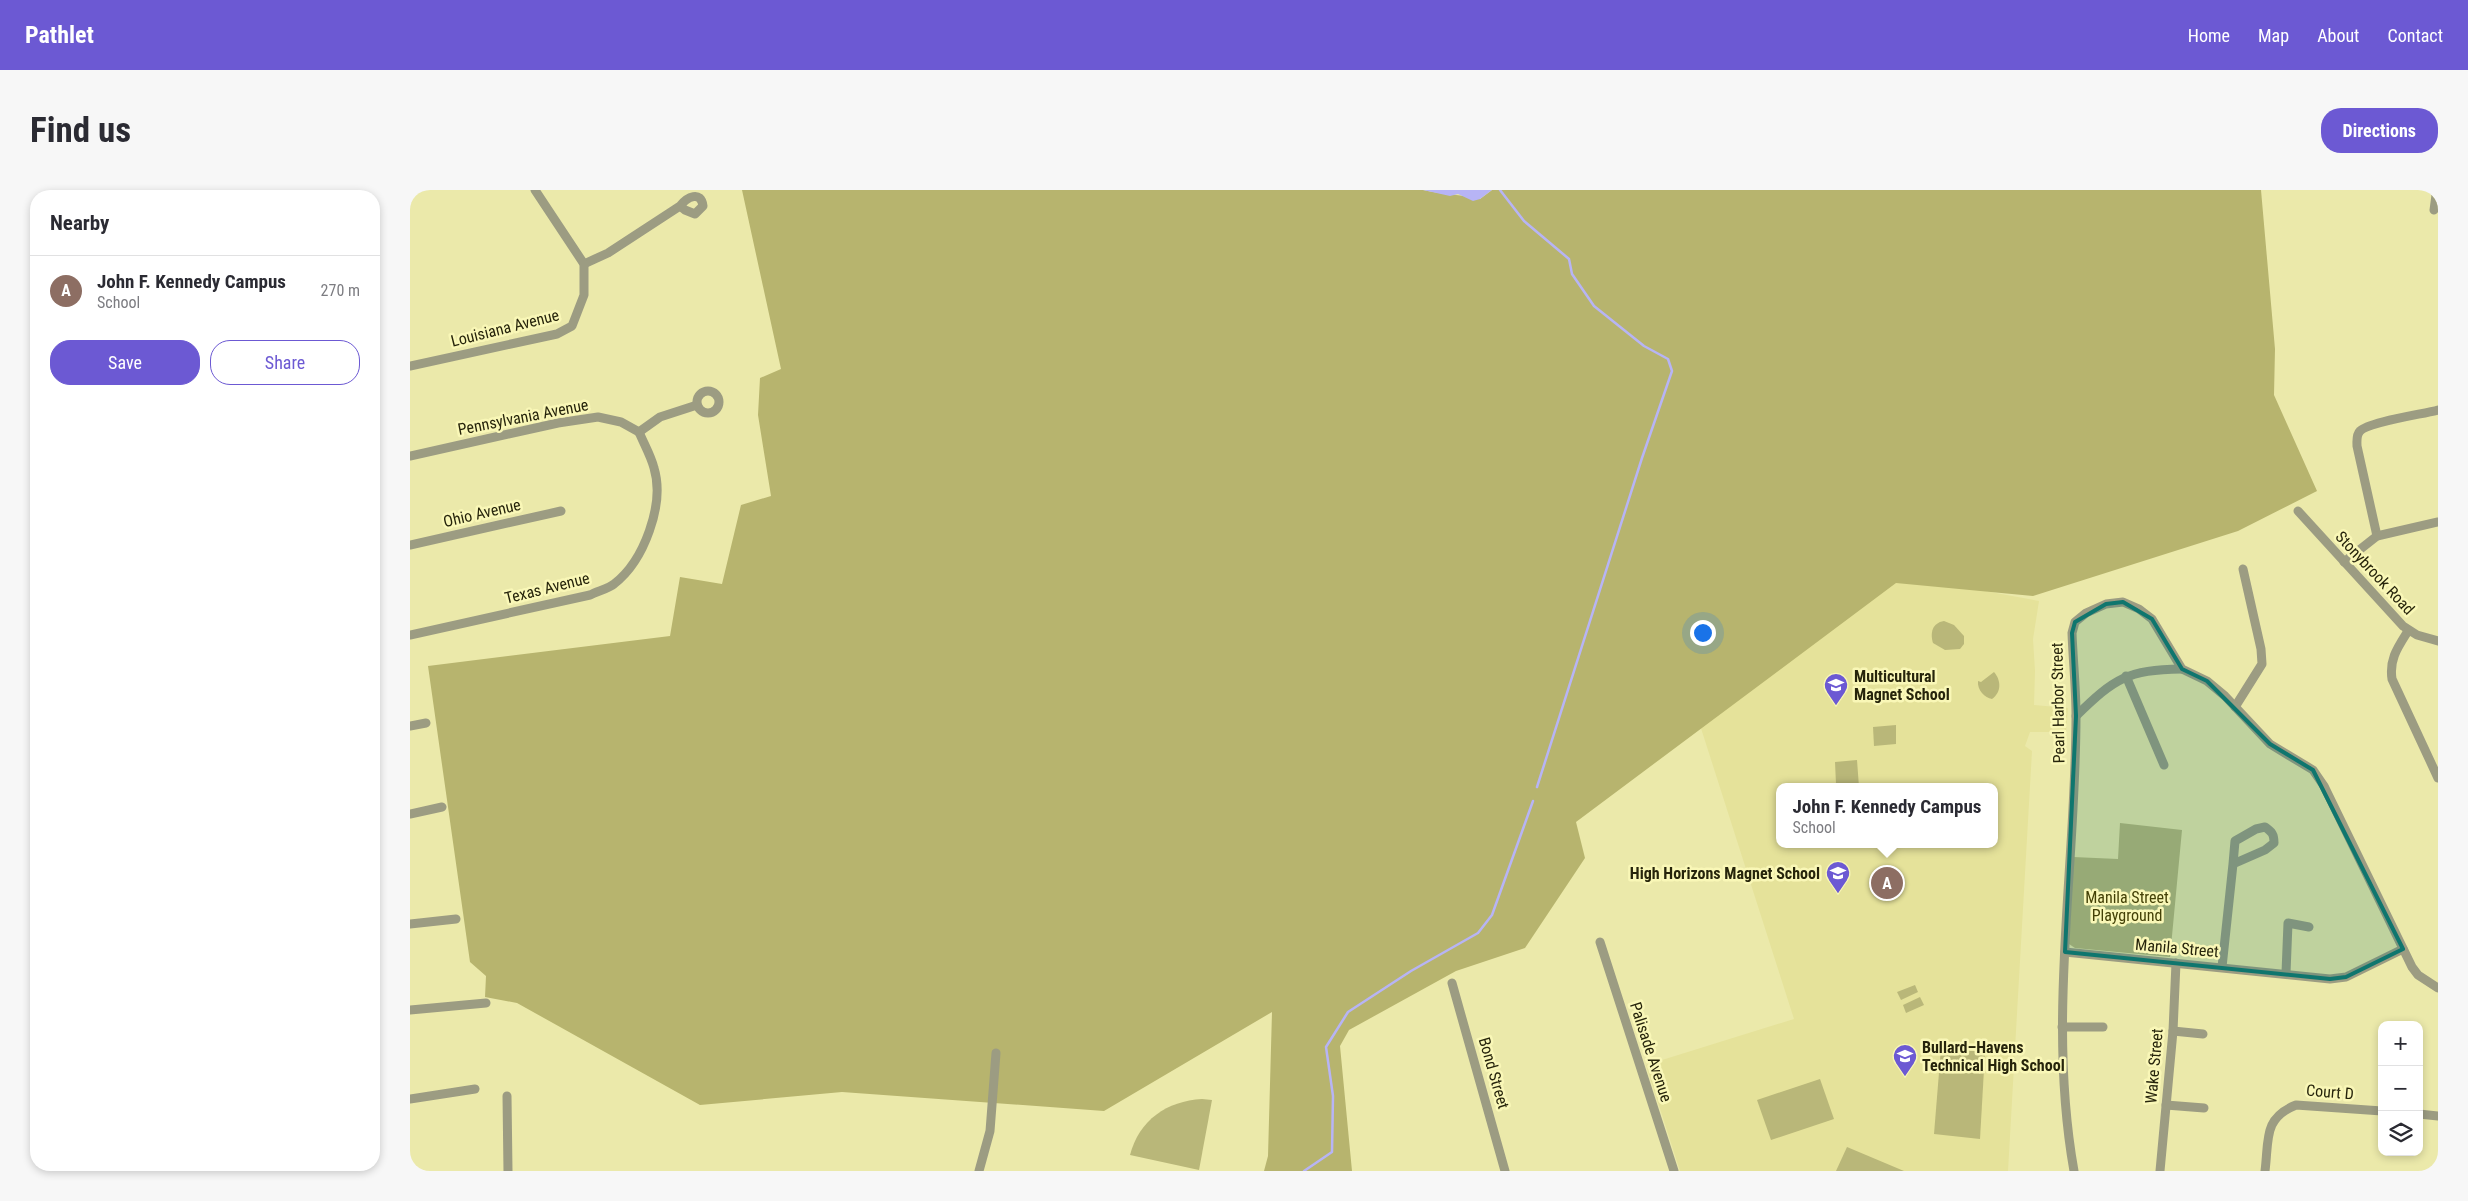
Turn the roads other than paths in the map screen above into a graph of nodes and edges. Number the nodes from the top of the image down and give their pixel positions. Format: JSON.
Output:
{"nodes":[{"id":1,"x":535,"y":190,"type":"edge"},
{"id":2,"x":2434,"y":190,"type":"edge"},
{"id":3,"x":680,"y":206,"type":"dead end"},
{"id":4,"x":2434,"y":210,"type":"dead end"},
{"id":5,"x":584,"y":264,"type":"junction"},
{"id":6,"x":410,"y":366,"type":"edge"},
{"id":7,"x":697,"y":405,"type":"dead end"},
{"id":8,"x":2438,"y":410,"type":"edge"},
{"id":9,"x":639,"y":432,"type":"junction"},
{"id":10,"x":410,"y":456,"type":"edge"},
{"id":11,"x":561,"y":511,"type":"dead end"},
{"id":12,"x":2298,"y":511,"type":"dead end"},
{"id":13,"x":2438,"y":522,"type":"edge"},
{"id":14,"x":2377,"y":536,"type":"junction"},
{"id":15,"x":410,"y":545,"type":"edge"},
{"id":16,"x":2344,"y":562,"type":"junction"},
{"id":17,"x":2243,"y":569,"type":"dead end"},
{"id":18,"x":2408,"y":631,"type":"junction"},
{"id":19,"x":410,"y":635,"type":"edge"},
{"id":20,"x":2438,"y":641,"type":"edge"},
{"id":21,"x":2182,"y":669,"type":"junction"},
{"id":22,"x":2126,"y":676,"type":"junction"},
{"id":23,"x":2235,"y":707,"type":"junction"},
{"id":24,"x":2076,"y":716,"type":"junction"},
{"id":25,"x":426,"y":723,"type":"dead end"},
{"id":26,"x":410,"y":726,"type":"edge"},
{"id":27,"x":2164,"y":765,"type":"dead end"},
{"id":28,"x":2438,"y":778,"type":"edge"},
{"id":29,"x":442,"y":807,"type":"dead end"},
{"id":30,"x":410,"y":814,"type":"edge"},
{"id":31,"x":2233,"y":864,"type":"junction"},
{"id":32,"x":456,"y":920,"type":"dead end"},
{"id":33,"x":410,"y":924,"type":"edge"},
{"id":34,"x":2309,"y":927,"type":"dead end"},
{"id":35,"x":1600,"y":942,"type":"dead end"},
{"id":36,"x":2403,"y":949,"type":"junction"},
{"id":37,"x":2065,"y":952,"type":"junction"},
{"id":38,"x":2176,"y":963,"type":"junction"},
{"id":39,"x":2222,"y":967,"type":"junction"},
{"id":40,"x":2286,"y":973,"type":"junction"},
{"id":41,"x":1452,"y":983,"type":"dead end"},
{"id":42,"x":2438,"y":988,"type":"edge"},
{"id":43,"x":486,"y":1003,"type":"dead end"},
{"id":44,"x":410,"y":1010,"type":"edge"},
{"id":45,"x":2062,"y":1027,"type":"junction"},
{"id":46,"x":2103,"y":1027,"type":"dead end"},
{"id":47,"x":2173,"y":1031,"type":"junction"},
{"id":48,"x":2203,"y":1034,"type":"dead end"},
{"id":49,"x":996,"y":1053,"type":"dead end"},
{"id":50,"x":475,"y":1089,"type":"dead end"},
{"id":51,"x":507,"y":1096,"type":"dead end"},
{"id":52,"x":410,"y":1099,"type":"edge"},
{"id":53,"x":2166,"y":1106,"type":"junction"},
{"id":54,"x":2204,"y":1108,"type":"dead end"},
{"id":55,"x":2378,"y":1111,"type":"edge"},
{"id":56,"x":2423,"y":1114,"type":"edge"},
{"id":57,"x":2438,"y":1116,"type":"edge"},
{"id":58,"x":508,"y":1171,"type":"edge"},
{"id":59,"x":979,"y":1171,"type":"edge"},
{"id":60,"x":1505,"y":1171,"type":"edge"},
{"id":61,"x":1674,"y":1171,"type":"edge"},
{"id":62,"x":2074,"y":1171,"type":"edge"},
{"id":63,"x":2160,"y":1171,"type":"edge"},
{"id":64,"x":2265,"y":1171,"type":"edge"}],
"edges":[{"from":1,"to":5,"type":"street"},
{"from":2,"to":4,"type":"street"},
{"from":3,"to":5,"type":"street"},
{"from":5,"to":6,"type":"street","name":"Louisiana Avenue"},
{"from":7,"to":9,"type":"street"},
{"from":8,"to":14,"type":"street"},
{"from":9,"to":10,"type":"street","name":"Pennsylvania Avenue"},
{"from":9,"to":19,"type":"street","name":"Texas Avenue"},
{"from":11,"to":15,"type":"street","name":"Ohio Avenue"},
{"from":12,"to":16,"type":"street","name":"Stonybrook Road"},
{"from":13,"to":14,"type":"street"},
{"from":14,"to":16,"type":"street"},
{"from":16,"to":18,"type":"street","name":"Stonybrook Road"},
{"from":17,"to":23,"type":"street"},
{"from":18,"to":20,"type":"street","name":"Stonybrook Road"},
{"from":18,"to":28,"type":"street"},
{"from":21,"to":22,"type":"street"},
{"from":21,"to":23,"type":"street"},
{"from":21,"to":24,"type":"street","name":"Pearl Harbor Street"},
{"from":22,"to":24,"type":"street"},
{"from":22,"to":27,"type":"street"},
{"from":23,"to":36,"type":"street"},
{"from":24,"to":37,"type":"street","name":"Pearl Harbor Street"},
{"from":25,"to":26,"type":"street"},
{"from":29,"to":30,"type":"street"},
{"from":31,"to":31,"type":"street"},
{"from":31,"to":39,"type":"street"},
{"from":32,"to":33,"type":"street"},
{"from":34,"to":40,"type":"street"},
{"from":35,"to":61,"type":"street","name":"Palisade Avenue"},
{"from":36,"to":40,"type":"street","name":"Manila Street"},
{"from":36,"to":42,"type":"street"},
{"from":37,"to":38,"type":"street","name":"Manila Street"},
{"from":37,"to":45,"type":"street","name":"Pearl Harbor Street"},
{"from":38,"to":39,"type":"street","name":"Manila Street"},
{"from":38,"to":47,"type":"street","name":"Wake Street"},
{"from":39,"to":40,"type":"street","name":"Manila Street"},
{"from":41,"to":60,"type":"street","name":"Bond Street"},
{"from":43,"to":44,"type":"street"},
{"from":45,"to":46,"type":"street"},
{"from":45,"to":62,"type":"street","name":"Pearl Harbor Street"},
{"from":47,"to":48,"type":"street"},
{"from":47,"to":53,"type":"street","name":"Wake Street"},
{"from":49,"to":59,"type":"street"},
{"from":50,"to":52,"type":"street"},
{"from":51,"to":58,"type":"street"},
{"from":53,"to":54,"type":"street"},
{"from":53,"to":63,"type":"street","name":"Wake Street"},
{"from":55,"to":64,"type":"street","name":"Court D"},
{"from":56,"to":57,"type":"street"}]}
